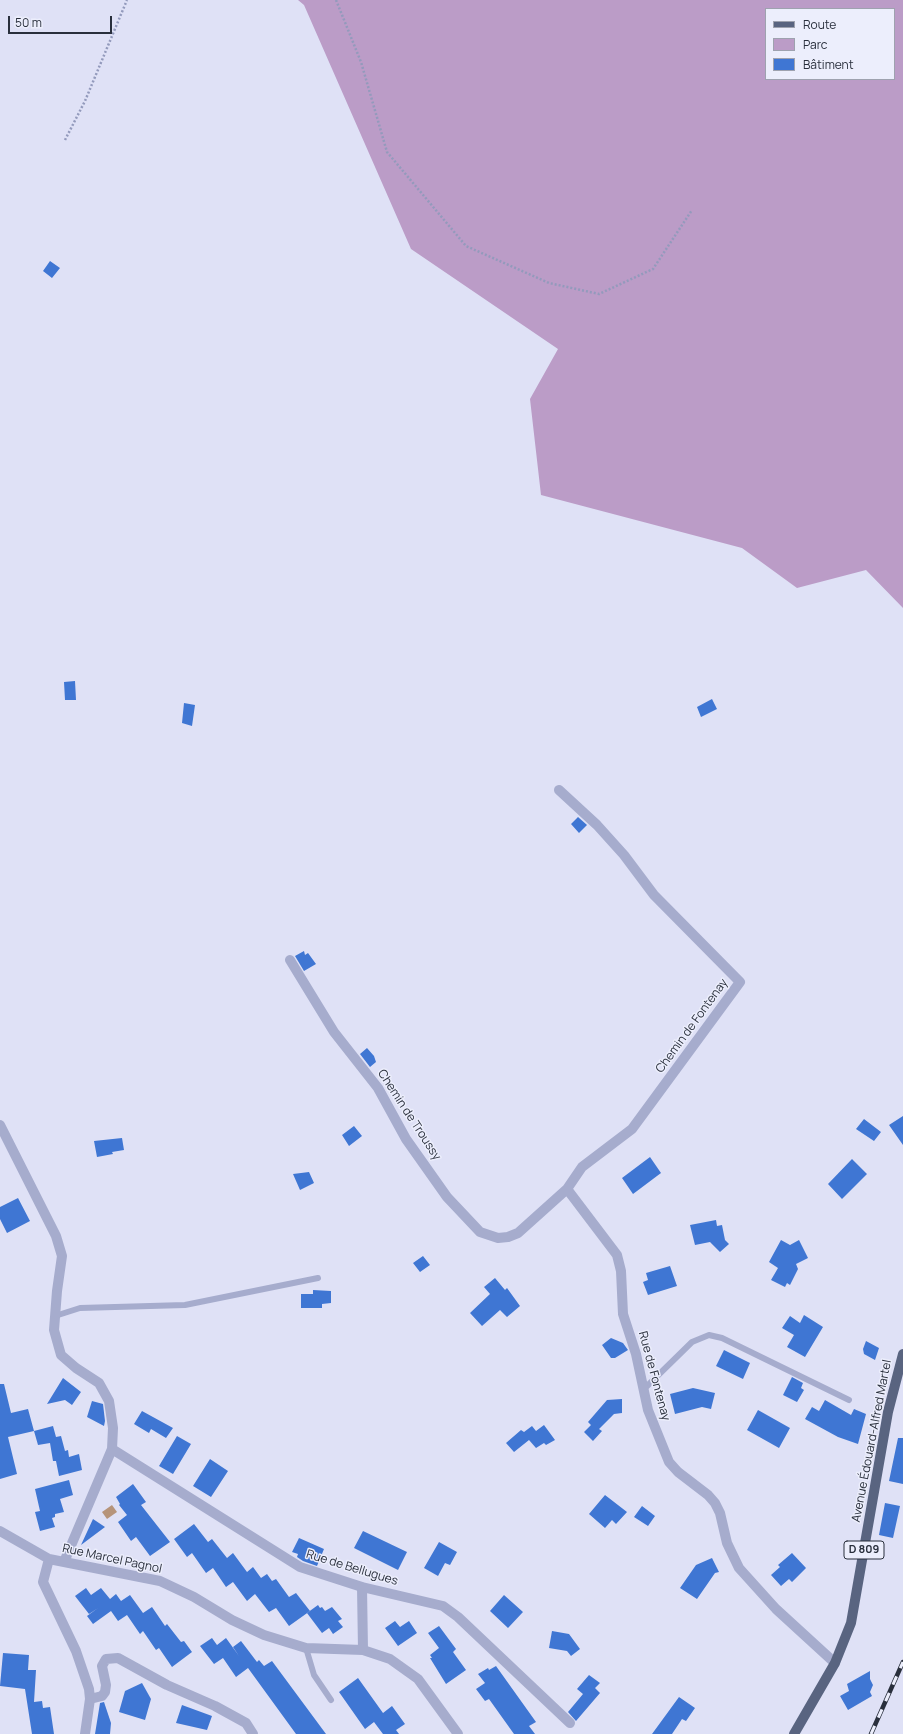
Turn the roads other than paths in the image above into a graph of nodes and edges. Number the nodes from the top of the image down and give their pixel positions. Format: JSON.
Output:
{"nodes":[{"id":1,"x":559,"y":790,"type":"dead end"},
{"id":2,"x":290,"y":960,"type":"dead end"},
{"id":3,"x":0,"y":1125,"type":"edge"},
{"id":4,"x":567,"y":1190,"type":"junction"},
{"id":5,"x":318,"y":1278,"type":"dead end"},
{"id":6,"x":56,"y":1316,"type":"junction"},
{"id":7,"x":903,"y":1354,"type":"edge"},
{"id":8,"x":643,"y":1390,"type":"junction"},
{"id":9,"x":849,"y":1400,"type":"dead end"},
{"id":10,"x":112,"y":1449,"type":"junction"},
{"id":11,"x":0,"y":1532,"type":"edge"},
{"id":12,"x":49,"y":1559,"type":"junction"},
{"id":13,"x":64,"y":1562,"type":"junction"},
{"id":14,"x":362,"y":1587,"type":"junction"},
{"id":15,"x":306,"y":1648,"type":"junction"},
{"id":16,"x":364,"y":1650,"type":"junction"},
{"id":17,"x":835,"y":1663,"type":"junction"},
{"id":18,"x":90,"y":1699,"type":"junction"},
{"id":19,"x":331,"y":1700,"type":"dead end"},
{"id":20,"x":570,"y":1723,"type":"dead end"},
{"id":21,"x":85,"y":1734,"type":"edge"},
{"id":22,"x":253,"y":1734,"type":"edge"},
{"id":23,"x":458,"y":1734,"type":"edge"},
{"id":24,"x":794,"y":1734,"type":"edge"}],
"edges":[{"from":1,"to":4,"type":"street","name":"Chemin de Fontenay"},
{"from":2,"to":4,"type":"street","name":"Chemin de Troussy"},
{"from":3,"to":6,"type":"street"},
{"from":4,"to":8,"type":"street","name":"Rue de Fontenay"},
{"from":5,"to":6,"type":"lane"},
{"from":6,"to":10,"type":"street"},
{"from":7,"to":17,"type":"main road","name":"Avenue Édouard-Alfred Martel","number":"D 809"},
{"from":8,"to":9,"type":"lane"},
{"from":8,"to":17,"type":"street","name":"Rue de Fontenay"},
{"from":10,"to":13,"type":"street"},
{"from":10,"to":14,"type":"street","name":"Rue de Bellugues"},
{"from":11,"to":12,"type":"street","name":"Rue Marcel Pagnol"},
{"from":12,"to":13,"type":"street","name":"Rue Marcel Pagnol"},
{"from":12,"to":18,"type":"street"},
{"from":13,"to":15,"type":"street","name":"Rue Marcel Pagnol"},
{"from":14,"to":16,"type":"street"},
{"from":14,"to":20,"type":"street","name":"Rue de Bellugues"},
{"from":15,"to":16,"type":"street","name":"Rue Marcel Pagnol"},
{"from":15,"to":19,"type":"lane"},
{"from":16,"to":23,"type":"street","name":"Rue Marcel Pagnol"},
{"from":17,"to":24,"type":"main road","name":"Avenue Édouard-Alfred Martel","number":"D 809"},
{"from":18,"to":21,"type":"street"},
{"from":18,"to":22,"type":"street"}]}
